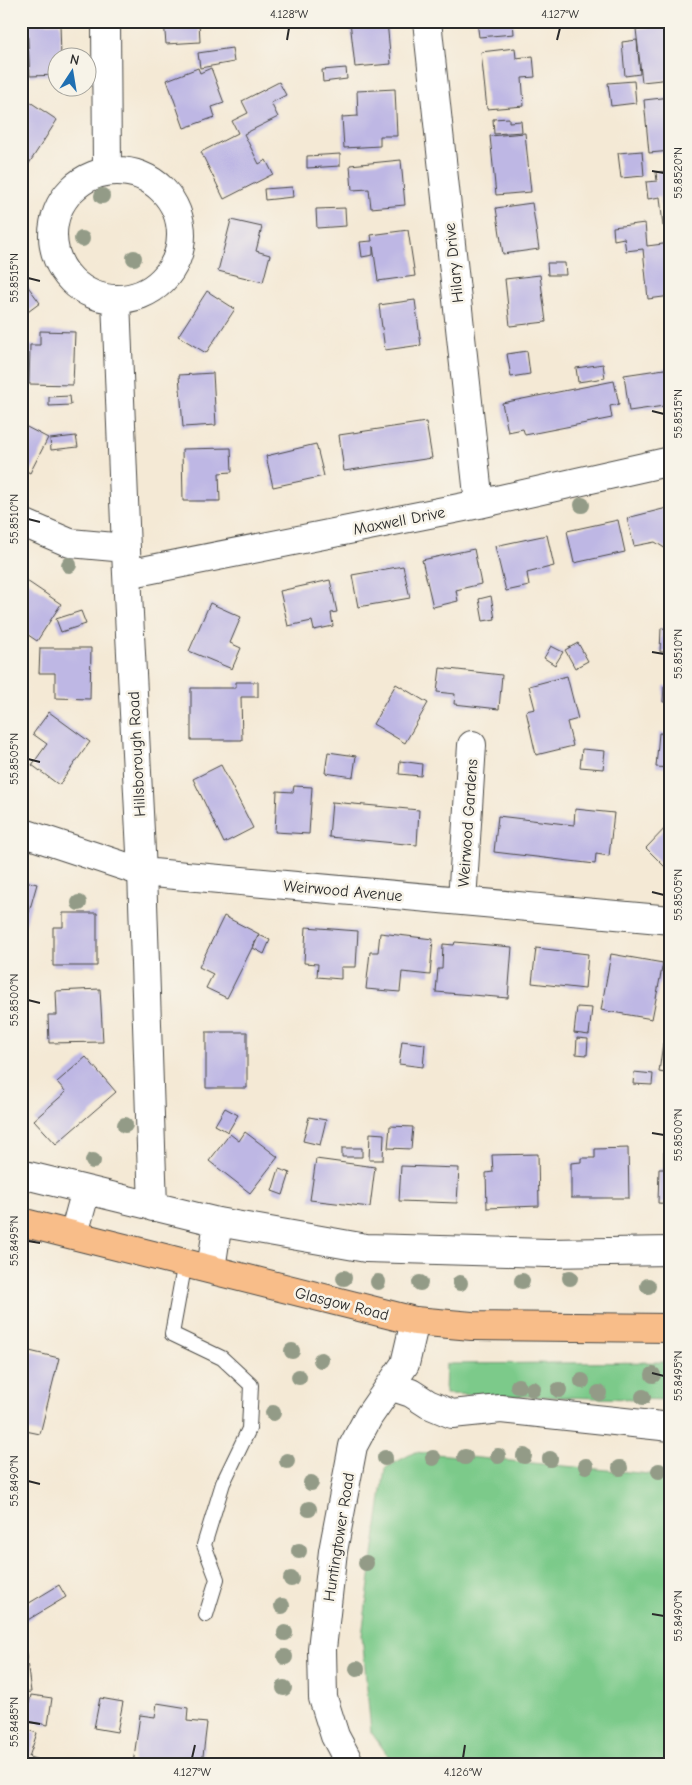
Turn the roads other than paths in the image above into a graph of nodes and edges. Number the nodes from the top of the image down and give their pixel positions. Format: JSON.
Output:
{"nodes":[{"id":1,"x":106,"y":21,"type":"edge"},
{"id":2,"x":427,"y":21,"type":"edge"},
{"id":3,"x":107,"y":171,"type":"junction"},
{"id":4,"x":116,"y":300,"type":"junction"},
{"id":5,"x":671,"y":461,"type":"edge"},
{"id":6,"x":479,"y":504,"type":"junction"},
{"id":7,"x":21,"y":522,"type":"edge"},
{"id":8,"x":126,"y":548,"type":"junction"},
{"id":9,"x":127,"y":574,"type":"junction"},
{"id":10,"x":472,"y":745,"type":"dead end"},
{"id":11,"x":21,"y":832,"type":"edge"},
{"id":12,"x":142,"y":872,"type":"junction"},
{"id":13,"x":462,"y":901,"type":"junction"},
{"id":14,"x":671,"y":920,"type":"edge"},
{"id":15,"x":21,"y":1174,"type":"edge"},
{"id":16,"x":86,"y":1190,"type":"junction"},
{"id":17,"x":152,"y":1208,"type":"junction"},
{"id":18,"x":21,"y":1222,"type":"edge"},
{"id":19,"x":218,"y":1222,"type":"junction"},
{"id":20,"x":74,"y":1234,"type":"junction"},
{"id":21,"x":671,"y":1252,"type":"edge"},
{"id":22,"x":185,"y":1262,"type":"junction"},
{"id":23,"x":211,"y":1269,"type":"junction"},
{"id":24,"x":415,"y":1321,"type":"junction"},
{"id":25,"x":671,"y":1328,"type":"edge"},
{"id":26,"x":390,"y":1386,"type":"junction"},
{"id":27,"x":671,"y":1427,"type":"edge"},
{"id":28,"x":206,"y":1615,"type":"dead end"},
{"id":29,"x":350,"y":1764,"type":"edge"}],
"edges":[{"from":1,"to":3,"type":"street"},
{"from":2,"to":6,"type":"street","name":"Hilary Drive"},
{"from":3,"to":4,"type":"street"},
{"from":3,"to":4,"type":"street"},
{"from":4,"to":8,"type":"street","name":"Hillsborough Road"},
{"from":5,"to":6,"type":"street","name":"Maxwell Drive"},
{"from":6,"to":9,"type":"street","name":"Maxwell Drive"},
{"from":7,"to":8,"type":"street"},
{"from":8,"to":9,"type":"street","name":"Hillsborough Road"},
{"from":9,"to":12,"type":"street","name":"Hillsborough Road"},
{"from":10,"to":13,"type":"street","name":"Weirwood Gardens"},
{"from":11,"to":12,"type":"street","name":"Weirwood Avenue"},
{"from":12,"to":13,"type":"street","name":"Weirwood Avenue"},
{"from":12,"to":17,"type":"street","name":"Hillsborough Road"},
{"from":13,"to":14,"type":"street","name":"Weirwood Avenue"},
{"from":15,"to":16,"type":"street"},
{"from":16,"to":17,"type":"street"},
{"from":16,"to":20,"type":"street"},
{"from":17,"to":19,"type":"street"},
{"from":18,"to":20,"type":"main road","name":"Glasgow Road"},
{"from":19,"to":21,"type":"street"},
{"from":19,"to":23,"type":"street"},
{"from":20,"to":22,"type":"main road","name":"Glasgow Road"},
{"from":22,"to":23,"type":"main road","name":"Glasgow Road"},
{"from":22,"to":28,"type":"lane"},
{"from":23,"to":24,"type":"main road","name":"Glasgow Road"},
{"from":24,"to":25,"type":"main road","name":"Glasgow Road"},
{"from":24,"to":26,"type":"street","name":"Huntingtower Road"},
{"from":26,"to":27,"type":"street"},
{"from":26,"to":29,"type":"street","name":"Huntingtower Road"}]}
